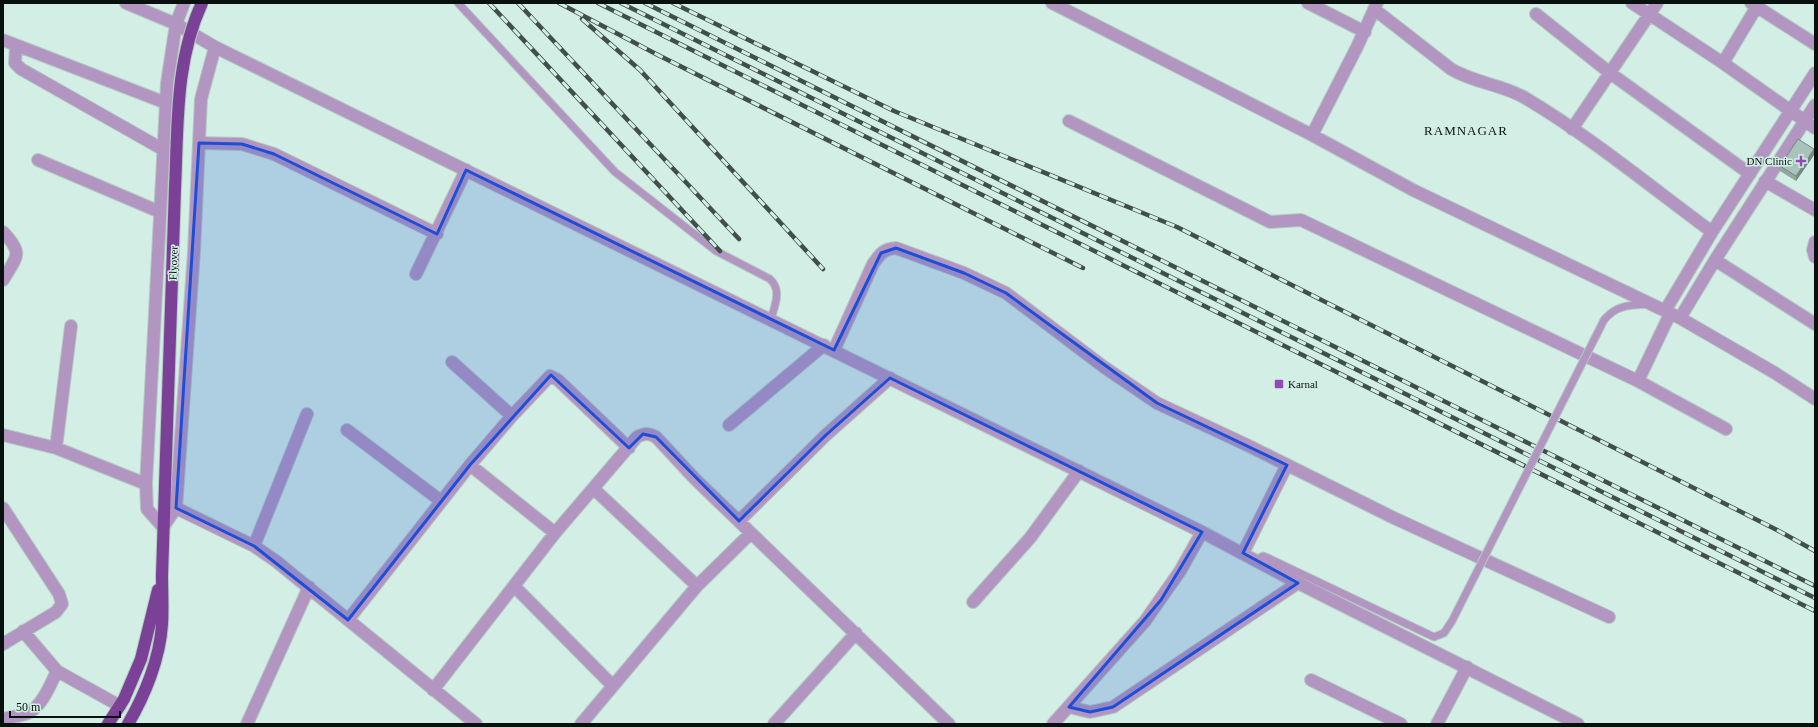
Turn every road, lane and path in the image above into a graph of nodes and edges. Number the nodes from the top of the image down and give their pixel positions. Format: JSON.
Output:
{"nodes":[{"id":1,"x":126,"y":3,"type":"edge"},
{"id":2,"x":184,"y":3,"type":"edge"},
{"id":3,"x":202,"y":3,"type":"edge"},
{"id":4,"x":458,"y":3,"type":"edge"},
{"id":5,"x":1052,"y":3,"type":"edge"},
{"id":6,"x":1308,"y":3,"type":"edge"},
{"id":7,"x":1632,"y":3,"type":"edge"},
{"id":8,"x":1657,"y":3,"type":"edge"},
{"id":9,"x":1756,"y":4,"type":"edge"},
{"id":10,"x":1375,"y":6,"type":"edge"},
{"id":11,"x":1536,"y":14,"type":"dead end"},
{"id":12,"x":1650,"y":15,"type":"junction"},
{"id":13,"x":176,"y":24,"type":"junction"},
{"id":14,"x":1365,"y":32,"type":"junction"},
{"id":15,"x":3,"y":40,"type":"edge"},
{"id":16,"x":1815,"y":44,"type":"edge"},
{"id":17,"x":16,"y":46,"type":"junction"},
{"id":18,"x":215,"y":47,"type":"junction"},
{"id":19,"x":1723,"y":63,"type":"junction"},
{"id":20,"x":1610,"y":73,"type":"junction"},
{"id":21,"x":1815,"y":74,"type":"edge"},
{"id":22,"x":166,"y":103,"type":"junction"},
{"id":23,"x":1815,"y":105,"type":"edge"},
{"id":24,"x":1791,"y":110,"type":"junction"},
{"id":25,"x":1069,"y":121,"type":"dead end"},
{"id":26,"x":1810,"y":124,"type":"edge"},
{"id":27,"x":1572,"y":129,"type":"junction"},
{"id":28,"x":1312,"y":135,"type":"junction"},
{"id":29,"x":199,"y":143,"type":"junction"},
{"id":30,"x":164,"y":150,"type":"junction"},
{"id":31,"x":38,"y":160,"type":"dead end"},
{"id":32,"x":466,"y":170,"type":"junction"},
{"id":33,"x":1750,"y":174,"type":"junction"},
{"id":34,"x":1765,"y":181,"type":"junction"},
{"id":35,"x":1815,"y":210,"type":"edge"},
{"id":36,"x":160,"y":212,"type":"junction"},
{"id":37,"x":3,"y":232,"type":"edge"},
{"id":38,"x":1712,"y":232,"type":"junction"},
{"id":39,"x":437,"y":234,"type":"junction"},
{"id":40,"x":1815,"y":242,"type":"edge"},
{"id":41,"x":1815,"y":257,"type":"edge"},
{"id":42,"x":1715,"y":260,"type":"junction"},
{"id":43,"x":416,"y":274,"type":"dead end"},
{"id":44,"x":3,"y":280,"type":"edge"},
{"id":45,"x":1650,"y":304,"type":"junction"},
{"id":46,"x":1672,"y":314,"type":"junction"},
{"id":47,"x":771,"y":319,"type":"junction"},
{"id":48,"x":1815,"y":324,"type":"edge"},
{"id":49,"x":71,"y":326,"type":"dead end"},
{"id":50,"x":829,"y":348,"type":"junction"},
{"id":51,"x":452,"y":362,"type":"dead end"},
{"id":52,"x":890,"y":378,"type":"junction"},
{"id":53,"x":1638,"y":381,"type":"junction"},
{"id":54,"x":1815,"y":399,"type":"edge"},
{"id":55,"x":307,"y":414,"type":"dead end"},
{"id":56,"x":512,"y":416,"type":"junction"},
{"id":57,"x":730,"y":425,"type":"dead end"},
{"id":58,"x":1726,"y":429,"type":"dead end"},
{"id":59,"x":347,"y":430,"type":"dead end"},
{"id":60,"x":3,"y":435,"type":"edge"},
{"id":61,"x":56,"y":448,"type":"junction"},
{"id":62,"x":629,"y":448,"type":"junction"},
{"id":63,"x":470,"y":465,"type":"junction"},
{"id":64,"x":1287,"y":465,"type":"junction"},
{"id":65,"x":1079,"y":471,"type":"junction"},
{"id":66,"x":146,"y":484,"type":"junction"},
{"id":67,"x":594,"y":489,"type":"junction"},
{"id":68,"x":440,"y":501,"type":"junction"},
{"id":69,"x":176,"y":508,"type":"junction"},
{"id":70,"x":5,"y":516,"type":"edge"},
{"id":71,"x":739,"y":521,"type":"junction"},
{"id":72,"x":163,"y":527,"type":"junction"},
{"id":73,"x":1202,"y":532,"type":"junction"},
{"id":74,"x":555,"y":533,"type":"junction"},
{"id":75,"x":751,"y":533,"type":"junction"},
{"id":76,"x":254,"y":546,"type":"junction"},
{"id":77,"x":1243,"y":553,"type":"junction"},
{"id":78,"x":1256,"y":560,"type":"junction"},
{"id":79,"x":162,"y":575,"type":"junction"},
{"id":80,"x":1298,"y":583,"type":"junction"},
{"id":81,"x":514,"y":586,"type":"junction"},
{"id":82,"x":697,"y":586,"type":"junction"},
{"id":83,"x":309,"y":587,"type":"junction"},
{"id":84,"x":973,"y":602,"type":"dead end"},
{"id":85,"x":1609,"y":617,"type":"dead end"},
{"id":86,"x":348,"y":620,"type":"junction"},
{"id":87,"x":23,"y":631,"type":"junction"},
{"id":88,"x":856,"y":633,"type":"junction"},
{"id":89,"x":3,"y":644,"type":"edge"},
{"id":90,"x":1467,"y":668,"type":"junction"},
{"id":91,"x":57,"y":671,"type":"junction"},
{"id":92,"x":1311,"y":680,"type":"dead end"},
{"id":93,"x":612,"y":686,"type":"junction"},
{"id":94,"x":433,"y":690,"type":"junction"},
{"id":95,"x":120,"y":706,"type":"junction"},
{"id":96,"x":1069,"y":707,"type":"junction"},
{"id":97,"x":3,"y":720,"type":"edge"},
{"id":98,"x":1382,"y":720,"type":"edge"},
{"id":99,"x":108,"y":724,"type":"edge"},
{"id":100,"x":128,"y":724,"type":"edge"},
{"id":101,"x":247,"y":724,"type":"edge"},
{"id":102,"x":476,"y":724,"type":"edge"},
{"id":103,"x":581,"y":724,"type":"edge"},
{"id":104,"x":774,"y":724,"type":"edge"},
{"id":105,"x":949,"y":724,"type":"edge"},
{"id":106,"x":1053,"y":724,"type":"edge"},
{"id":107,"x":1401,"y":724,"type":"edge"},
{"id":108,"x":1437,"y":724,"type":"edge"},
{"id":109,"x":1578,"y":724,"type":"edge"}],
"edges":[{"from":1,"to":13,"type":"street"},
{"from":2,"to":13,"type":"street"},
{"from":3,"to":72,"type":"highway","name":"Flyover","bridge":true},
{"from":4,"to":47,"type":"lane"},
{"from":5,"to":28,"type":"street"},
{"from":6,"to":14,"type":"street"},
{"from":7,"to":12,"type":"street"},
{"from":8,"to":12,"type":"street"},
{"from":9,"to":16,"type":"street"},
{"from":9,"to":19,"type":"street"},
{"from":10,"to":14,"type":"street"},
{"from":10,"to":27,"type":"street"},
{"from":11,"to":20,"type":"street"},
{"from":12,"to":19,"type":"street"},
{"from":12,"to":20,"type":"street"},
{"from":13,"to":18,"type":"street"},
{"from":13,"to":22,"type":"street"},
{"from":14,"to":28,"type":"street"},
{"from":15,"to":17,"type":"street"},
{"from":17,"to":22,"type":"street"},
{"from":17,"to":30,"type":"street"},
{"from":18,"to":29,"type":"street"},
{"from":18,"to":32,"type":"street"},
{"from":19,"to":24,"type":"street"},
{"from":20,"to":27,"type":"street"},
{"from":20,"to":33,"type":"street"},
{"from":21,"to":24,"type":"street"},
{"from":22,"to":30,"type":"street"},
{"from":23,"to":26,"type":"street"},
{"from":24,"to":26,"type":"street"},
{"from":24,"to":33,"type":"street"},
{"from":25,"to":53,"type":"street"},
{"from":26,"to":34,"type":"street"},
{"from":27,"to":38,"type":"street"},
{"from":28,"to":45,"type":"street"},
{"from":29,"to":39,"type":"street"},
{"from":29,"to":69,"type":"street"},
{"from":30,"to":36,"type":"street"},
{"from":31,"to":36,"type":"street"},
{"from":32,"to":39,"type":"street"},
{"from":32,"to":47,"type":"street"},
{"from":33,"to":38,"type":"street"},
{"from":34,"to":35,"type":"street"},
{"from":34,"to":42,"type":"street"},
{"from":36,"to":66,"type":"street"},
{"from":37,"to":44,"type":"street"},
{"from":38,"to":46,"type":"street"},
{"from":39,"to":43,"type":"street"},
{"from":40,"to":41,"type":"street"},
{"from":42,"to":46,"type":"street"},
{"from":42,"to":48,"type":"street"},
{"from":45,"to":46,"type":"street"},
{"from":45,"to":78,"type":"lane","bridge":true},
{"from":46,"to":53,"type":"street"},
{"from":46,"to":54,"type":"street"},
{"from":47,"to":50,"type":"street"},
{"from":49,"to":61,"type":"street"},
{"from":50,"to":52,"type":"street"},
{"from":50,"to":57,"type":"street"},
{"from":50,"to":64,"type":"street"},
{"from":51,"to":56,"type":"street"},
{"from":52,"to":65,"type":"street"},
{"from":52,"to":71,"type":"street"},
{"from":53,"to":58,"type":"street"},
{"from":55,"to":76,"type":"street"},
{"from":56,"to":62,"type":"street"},
{"from":56,"to":63,"type":"street"},
{"from":59,"to":68,"type":"street"},
{"from":60,"to":61,"type":"street"},
{"from":61,"to":66,"type":"street"},
{"from":62,"to":67,"type":"street"},
{"from":62,"to":71,"type":"street"},
{"from":63,"to":68,"type":"street"},
{"from":63,"to":74,"type":"street"},
{"from":64,"to":77,"type":"street"},
{"from":64,"to":85,"type":"street"},
{"from":65,"to":73,"type":"street"},
{"from":65,"to":84,"type":"street"},
{"from":66,"to":72,"type":"street"},
{"from":67,"to":74,"type":"street"},
{"from":67,"to":82,"type":"street"},
{"from":68,"to":86,"type":"street"},
{"from":69,"to":72,"type":"street"},
{"from":69,"to":76,"type":"street"},
{"from":70,"to":87,"type":"street"},
{"from":71,"to":75,"type":"street"},
{"from":72,"to":79,"type":"highway","name":"Flyover"},
{"from":73,"to":77,"type":"street"},
{"from":73,"to":96,"type":"street"},
{"from":74,"to":81,"type":"street"},
{"from":75,"to":82,"type":"street"},
{"from":75,"to":88,"type":"street"},
{"from":76,"to":83,"type":"street"},
{"from":77,"to":78,"type":"street"},
{"from":78,"to":80,"type":"street"},
{"from":79,"to":95,"type":"highway"},
{"from":79,"to":100,"type":"highway"},
{"from":80,"to":90,"type":"street"},
{"from":80,"to":96,"type":"street"},
{"from":81,"to":93,"type":"street"},
{"from":81,"to":94,"type":"street"},
{"from":82,"to":93,"type":"street"},
{"from":83,"to":86,"type":"street"},
{"from":83,"to":101,"type":"street"},
{"from":86,"to":94,"type":"street"},
{"from":87,"to":89,"type":"street"},
{"from":87,"to":91,"type":"street"},
{"from":88,"to":104,"type":"street"},
{"from":88,"to":105,"type":"street"},
{"from":90,"to":108,"type":"street"},
{"from":90,"to":109,"type":"street"},
{"from":91,"to":95,"type":"street"},
{"from":91,"to":97,"type":"street"},
{"from":92,"to":98,"type":"street"},
{"from":93,"to":103,"type":"street"},
{"from":94,"to":102,"type":"street"},
{"from":95,"to":99,"type":"highway"},
{"from":96,"to":106,"type":"street"},
{"from":98,"to":107,"type":"street"}]}
